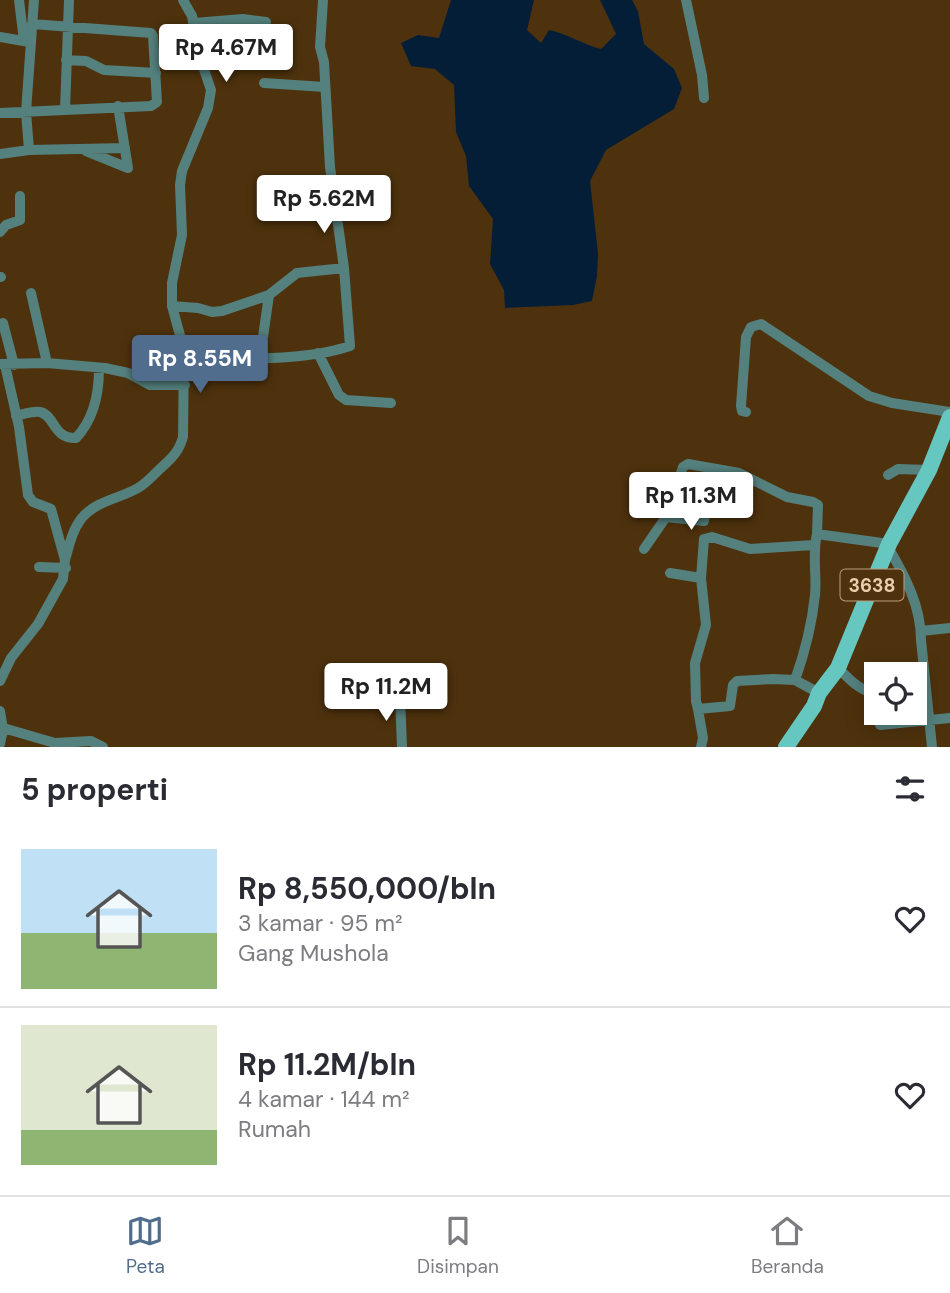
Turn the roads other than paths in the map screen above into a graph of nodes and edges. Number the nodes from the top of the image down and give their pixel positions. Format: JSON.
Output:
{"nodes":[{"id":1,"x":19,"y":0,"type":"edge"},
{"id":2,"x":34,"y":0,"type":"edge"},
{"id":3,"x":69,"y":0,"type":"edge"},
{"id":4,"x":183,"y":0,"type":"edge"},
{"id":5,"x":323,"y":0,"type":"edge"},
{"id":6,"x":687,"y":0,"type":"edge"},
{"id":7,"x":267,"y":22,"type":"dead end"},
{"id":8,"x":194,"y":23,"type":"junction"},
{"id":9,"x":32,"y":24,"type":"junction"},
{"id":10,"x":66,"y":26,"type":"junction"},
{"id":11,"x":0,"y":37,"type":"edge"},
{"id":12,"x":27,"y":42,"type":"junction"},
{"id":13,"x":66,"y":60,"type":"junction"},
{"id":14,"x":156,"y":73,"type":"junction"},
{"id":15,"x":264,"y":83,"type":"dead end"},
{"id":16,"x":325,"y":87,"type":"junction"},
{"id":17,"x":704,"y":98,"type":"dead end"},
{"id":18,"x":118,"y":106,"type":"junction"},
{"id":19,"x":65,"y":110,"type":"junction"},
{"id":20,"x":26,"y":112,"type":"junction"},
{"id":21,"x":0,"y":113,"type":"edge"},
{"id":22,"x":125,"y":148,"type":"junction"},
{"id":23,"x":81,"y":149,"type":"junction"},
{"id":24,"x":29,"y":150,"type":"junction"},
{"id":25,"x":0,"y":154,"type":"edge"},
{"id":26,"x":20,"y":196,"type":"dead end"},
{"id":27,"x":0,"y":232,"type":"edge"},
{"id":28,"x":344,"y":268,"type":"junction"},
{"id":29,"x":31,"y":293,"type":"dead end"},
{"id":30,"x":269,"y":295,"type":"junction"},
{"id":31,"x":172,"y":306,"type":"junction"},
{"id":32,"x":3,"y":323,"type":"dead end"},
{"id":33,"x":318,"y":353,"type":"junction"},
{"id":34,"x":260,"y":358,"type":"junction"},
{"id":35,"x":185,"y":359,"type":"junction"},
{"id":36,"x":47,"y":363,"type":"junction"},
{"id":37,"x":6,"y":364,"type":"edge"},
{"id":38,"x":99,"y":369,"type":"junction"},
{"id":39,"x":185,"y":385,"type":"junction"},
{"id":40,"x":391,"y":403,"type":"dead end"},
{"id":41,"x":746,"y":412,"type":"dead end"},
{"id":42,"x":950,"y":414,"type":"edge"},
{"id":43,"x":16,"y":416,"type":"junction"},
{"id":44,"x":713,"y":469,"type":"junction"},
{"id":45,"x":929,"y":470,"type":"junction"},
{"id":46,"x":681,"y":473,"type":"dead end"},
{"id":47,"x":888,"y":475,"type":"dead end"},
{"id":48,"x":816,"y":540,"type":"junction"},
{"id":49,"x":888,"y":546,"type":"junction"},
{"id":50,"x":644,"y":549,"type":"dead end"},
{"id":51,"x":65,"y":564,"type":"junction"},
{"id":52,"x":39,"y":567,"type":"dead end"},
{"id":53,"x":670,"y":573,"type":"dead end"},
{"id":54,"x":701,"y":578,"type":"junction"},
{"id":55,"x":950,"y":628,"type":"edge"},
{"id":56,"x":921,"y":632,"type":"junction"},
{"id":57,"x":838,"y":668,"type":"junction"},
{"id":58,"x":795,"y":680,"type":"junction"},
{"id":59,"x":0,"y":681,"type":"edge"},
{"id":60,"x":864,"y":689,"type":"edge"},
{"id":61,"x":819,"y":693,"type":"junction"},
{"id":62,"x":400,"y":697,"type":"dead end"},
{"id":63,"x":698,"y":709,"type":"junction"},
{"id":64,"x":0,"y":711,"type":"edge"},
{"id":65,"x":950,"y":718,"type":"edge"},
{"id":66,"x":929,"y":719,"type":"junction"},
{"id":67,"x":1,"y":728,"type":"edge"},
{"id":68,"x":0,"y":744,"type":"edge"},
{"id":69,"x":103,"y":747,"type":"edge"},
{"id":70,"x":402,"y":747,"type":"edge"},
{"id":71,"x":701,"y":747,"type":"edge"},
{"id":72,"x":786,"y":747,"type":"edge"},
{"id":73,"x":932,"y":747,"type":"edge"}],
"edges":[{"from":1,"to":12,"type":"street"},
{"from":2,"to":9,"type":"street"},
{"from":3,"to":10,"type":"street"},
{"from":4,"to":8,"type":"street"},
{"from":5,"to":16,"type":"street"},
{"from":6,"to":17,"type":"street"},
{"from":7,"to":8,"type":"street"},
{"from":8,"to":31,"type":"street"},
{"from":9,"to":10,"type":"street"},
{"from":9,"to":12,"type":"street"},
{"from":10,"to":13,"type":"street"},
{"from":10,"to":14,"type":"street"},
{"from":11,"to":12,"type":"street"},
{"from":12,"to":20,"type":"street"},
{"from":13,"to":14,"type":"street"},
{"from":13,"to":19,"type":"street"},
{"from":14,"to":18,"type":"street"},
{"from":15,"to":16,"type":"street"},
{"from":16,"to":28,"type":"street"},
{"from":18,"to":19,"type":"street"},
{"from":18,"to":22,"type":"street"},
{"from":19,"to":20,"type":"street"},
{"from":20,"to":21,"type":"street"},
{"from":20,"to":24,"type":"street"},
{"from":22,"to":23,"type":"street"},
{"from":22,"to":23,"type":"street"},
{"from":23,"to":24,"type":"street"},
{"from":24,"to":25,"type":"street"},
{"from":26,"to":27,"type":"street"},
{"from":28,"to":30,"type":"street"},
{"from":28,"to":33,"type":"street"},
{"from":29,"to":36,"type":"street"},
{"from":30,"to":31,"type":"street"},
{"from":30,"to":34,"type":"street"},
{"from":31,"to":35,"type":"street"},
{"from":32,"to":37,"type":"street"},
{"from":33,"to":34,"type":"street"},
{"from":33,"to":40,"type":"street"},
{"from":34,"to":35,"type":"street"},
{"from":35,"to":39,"type":"street"},
{"from":36,"to":37,"type":"street"},
{"from":36,"to":38,"type":"street"},
{"from":37,"to":43,"type":"street"},
{"from":38,"to":39,"type":"street"},
{"from":38,"to":43,"type":"street"},
{"from":39,"to":51,"type":"street"},
{"from":41,"to":42,"type":"street"},
{"from":42,"to":45,"type":"main road","number":"3638"},
{"from":43,"to":51,"type":"street"},
{"from":44,"to":46,"type":"street"},
{"from":44,"to":48,"type":"street"},
{"from":44,"to":50,"type":"street"},
{"from":45,"to":47,"type":"street"},
{"from":45,"to":49,"type":"main road","number":"3638"},
{"from":48,"to":49,"type":"street"},
{"from":48,"to":54,"type":"street"},
{"from":48,"to":58,"type":"street"},
{"from":49,"to":56,"type":"street"},
{"from":49,"to":57,"type":"main road","number":"3638"},
{"from":51,"to":52,"type":"street"},
{"from":51,"to":59,"type":"street"},
{"from":53,"to":54,"type":"street"},
{"from":54,"to":63,"type":"street"},
{"from":55,"to":56,"type":"street"},
{"from":56,"to":66,"type":"street"},
{"from":57,"to":60,"type":"street"},
{"from":57,"to":61,"type":"main road","number":"3638"},
{"from":58,"to":61,"type":"street"},
{"from":58,"to":63,"type":"street"},
{"from":61,"to":72,"type":"main road","number":"3638"},
{"from":62,"to":70,"type":"street"},
{"from":63,"to":71,"type":"street"},
{"from":64,"to":67,"type":"street"},
{"from":65,"to":66,"type":"street"},
{"from":66,"to":73,"type":"street"},
{"from":67,"to":68,"type":"street"},
{"from":67,"to":69,"type":"street"}]}
